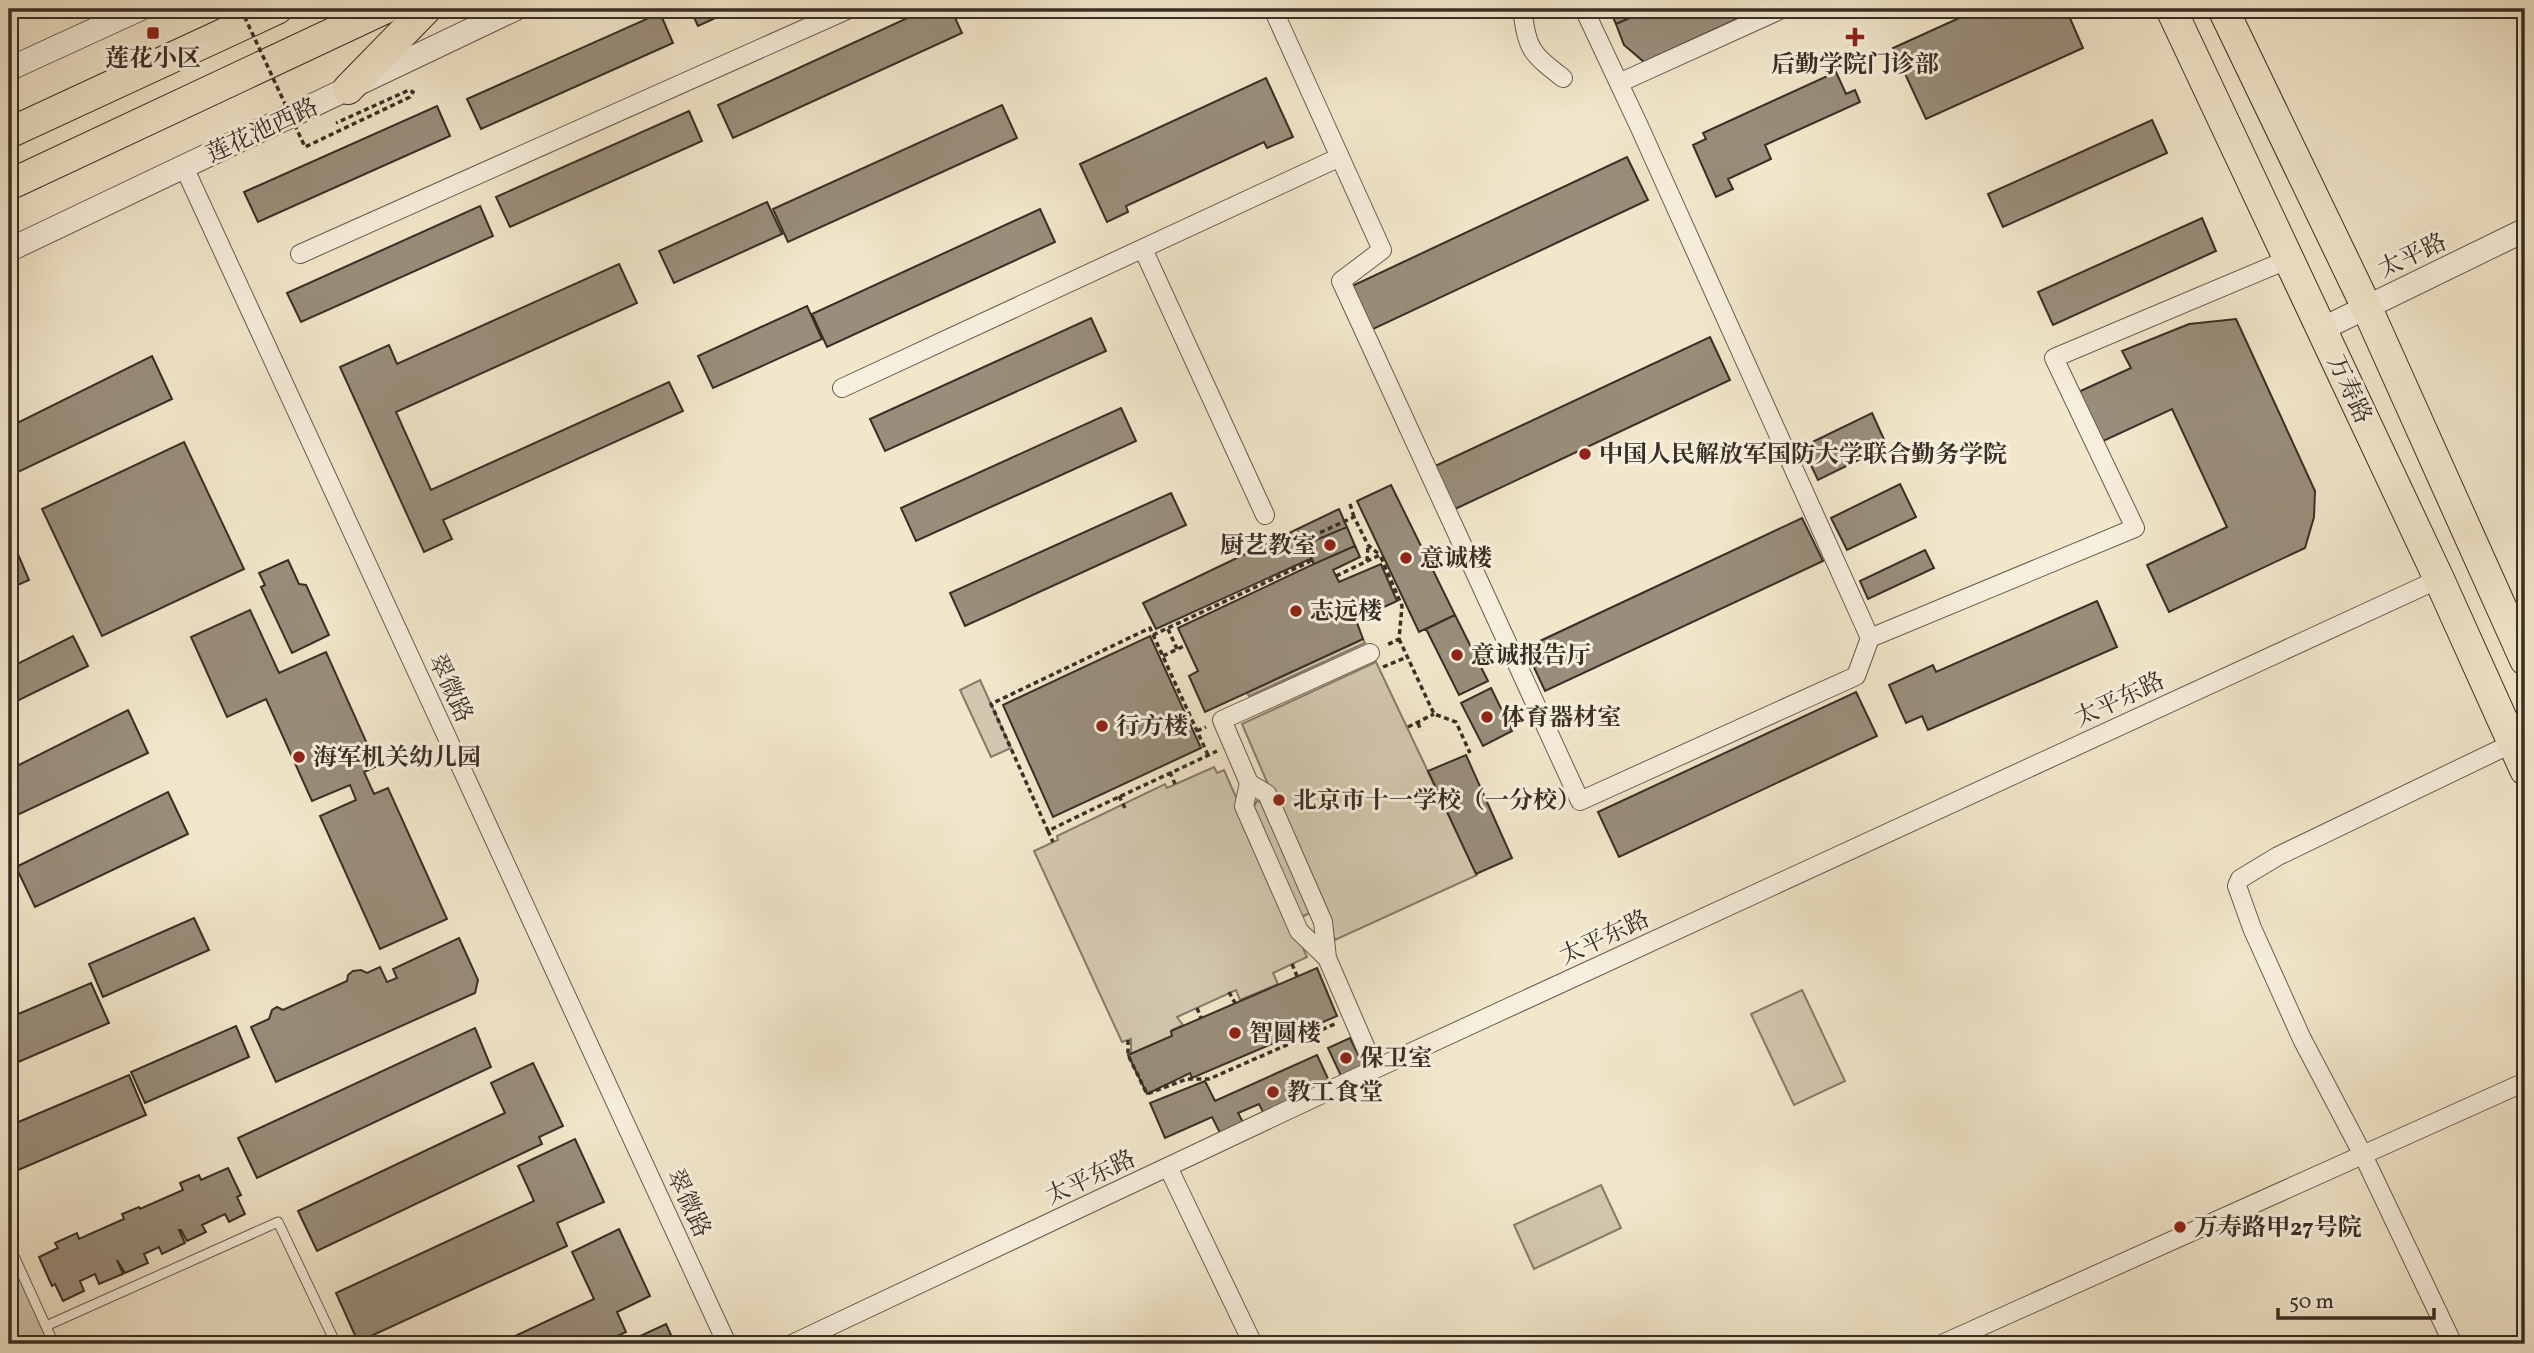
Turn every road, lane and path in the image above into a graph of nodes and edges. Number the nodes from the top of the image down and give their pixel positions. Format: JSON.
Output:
{"nodes":[{"id":1,"x":241,"y":9,"type":"edge"},
{"id":2,"x":277,"y":9,"type":"edge"},
{"id":3,"x":384,"y":9,"type":"edge"},
{"id":4,"x":426,"y":9,"type":"edge"},
{"id":5,"x":515,"y":9,"type":"edge"},
{"id":6,"x":849,"y":9,"type":"edge"},
{"id":7,"x":1273,"y":9,"type":"edge"},
{"id":8,"x":1522,"y":9,"type":"edge"},
{"id":9,"x":1584,"y":9,"type":"edge"},
{"id":10,"x":1782,"y":9,"type":"edge"},
{"id":11,"x":2171,"y":9,"type":"edge"},
{"id":12,"x":2223,"y":9,"type":"edge"},
{"id":13,"x":133,"y":10,"type":"edge"},
{"id":14,"x":94,"y":18,"type":"edge"},
{"id":15,"x":9,"y":69,"type":"edge"},
{"id":16,"x":1563,"y":78,"type":"dead end"},
{"id":17,"x":1619,"y":83,"type":"junction"},
{"id":18,"x":348,"y":89,"type":"junction"},
{"id":19,"x":336,"y":123,"type":"dead end"},
{"id":20,"x":9,"y":133,"type":"edge"},
{"id":21,"x":1340,"y":158,"type":"junction"},
{"id":22,"x":184,"y":167,"type":"junction"},
{"id":23,"x":9,"y":185,"type":"edge"},
{"id":24,"x":2525,"y":230,"type":"edge"},
{"id":25,"x":1143,"y":249,"type":"junction"},
{"id":26,"x":9,"y":250,"type":"edge"},
{"id":27,"x":300,"y":254,"type":"dead end"},
{"id":28,"x":2289,"y":259,"type":"junction"},
{"id":29,"x":2366,"y":306,"type":"junction"},
{"id":30,"x":2322,"y":329,"type":"junction"},
{"id":31,"x":842,"y":387,"type":"dead end"},
{"id":32,"x":1350,"y":504,"type":"dead end"},
{"id":33,"x":1265,"y":515,"type":"dead end"},
{"id":34,"x":1354,"y":517,"type":"junction"},
{"id":35,"x":1368,"y":545,"type":"junction"},
{"id":36,"x":1380,"y":555,"type":"junction"},
{"id":37,"x":1367,"y":561,"type":"junction"},
{"id":38,"x":1336,"y":576,"type":"dead end"},
{"id":39,"x":2439,"y":579,"type":"junction"},
{"id":40,"x":1168,"y":629,"type":"junction"},
{"id":41,"x":1153,"y":635,"type":"junction"},
{"id":42,"x":1120,"y":636,"type":"dead end"},
{"id":43,"x":1870,"y":638,"type":"junction"},
{"id":44,"x":1399,"y":639,"type":"junction"},
{"id":45,"x":1123,"y":641,"type":"junction"},
{"id":46,"x":1186,"y":645,"type":"dead end"},
{"id":47,"x":1177,"y":649,"type":"junction"},
{"id":48,"x":1370,"y":653,"type":"joint"},
{"id":49,"x":1163,"y":656,"type":"junction"},
{"id":50,"x":1407,"y":657,"type":"junction"},
{"id":51,"x":2525,"y":660,"type":"edge"},
{"id":52,"x":1381,"y":669,"type":"dead end"},
{"id":53,"x":1007,"y":689,"type":"dead end"},
{"id":54,"x":1010,"y":695,"type":"junction"},
{"id":55,"x":1434,"y":714,"type":"junction"},
{"id":56,"x":1418,"y":723,"type":"junction"},
{"id":57,"x":1408,"y":727,"type":"dead end"},
{"id":58,"x":1421,"y":731,"type":"dead end"},
{"id":59,"x":2513,"y":743,"type":"junction"},
{"id":60,"x":1232,"y":744,"type":"junction"},
{"id":61,"x":1470,"y":753,"type":"dead end"},
{"id":62,"x":1208,"y":755,"type":"junction"},
{"id":63,"x":2525,"y":770,"type":"edge"},
{"id":64,"x":1170,"y":772,"type":"junction"},
{"id":65,"x":1249,"y":783,"type":"junction"},
{"id":66,"x":1175,"y":784,"type":"dead end"},
{"id":67,"x":1119,"y":796,"type":"junction"},
{"id":68,"x":1125,"y":808,"type":"dead end"},
{"id":69,"x":1048,"y":831,"type":"junction"},
{"id":70,"x":1053,"y":842,"type":"dead end"},
{"id":71,"x":1327,"y":958,"type":"junction"},
{"id":72,"x":1292,"y":964,"type":"dead end"},
{"id":73,"x":1297,"y":976,"type":"dead end"},
{"id":74,"x":1229,"y":992,"type":"dead end"},
{"id":75,"x":1235,"y":1003,"type":"dead end"},
{"id":76,"x":1197,"y":1008,"type":"dead end"},
{"id":77,"x":1351,"y":1017,"type":"junction"},
{"id":78,"x":1201,"y":1018,"type":"dead end"},
{"id":79,"x":1128,"y":1040,"type":"dead end"},
{"id":80,"x":1249,"y":1054,"type":"dead end"},
{"id":81,"x":1251,"y":1060,"type":"junction"},
{"id":82,"x":1375,"y":1069,"type":"junction"},
{"id":83,"x":2525,"y":1082,"type":"edge"},
{"id":84,"x":2363,"y":1155,"type":"junction"},
{"id":85,"x":1168,"y":1167,"type":"junction"},
{"id":86,"x":9,"y":1245,"type":"edge"},
{"id":87,"x":46,"y":1325,"type":"junction"},
{"id":88,"x":54,"y":1344,"type":"edge"},
{"id":89,"x":336,"y":1344,"type":"edge"},
{"id":90,"x":727,"y":1344,"type":"edge"},
{"id":91,"x":792,"y":1344,"type":"edge"},
{"id":92,"x":1253,"y":1344,"type":"edge"},
{"id":93,"x":1942,"y":1344,"type":"edge"},
{"id":94,"x":2453,"y":1344,"type":"edge"}],
"edges":[{"from":1,"to":19,"type":"path","bridge":true},
{"from":2,"to":20,"type":"main road"},
{"from":3,"to":23,"type":"main road"},
{"from":4,"to":18,"type":"main road"},
{"from":5,"to":18,"type":"street","name":"莲花池西路"},
{"from":6,"to":27,"type":"street"},
{"from":7,"to":21,"type":"street"},
{"from":8,"to":16,"type":"street"},
{"from":9,"to":17,"type":"street"},
{"from":10,"to":17,"type":"street"},
{"from":11,"to":28,"type":"main road","name":"万寿路"},
{"from":12,"to":29,"type":"main road","name":"万寿路"},
{"from":13,"to":14,"type":"street"},
{"from":14,"to":15,"type":"street"},
{"from":17,"to":43,"type":"street"},
{"from":18,"to":22,"type":"street","name":"莲花池西路"},
{"from":21,"to":25,"type":"street"},
{"from":21,"to":43,"type":"street"},
{"from":22,"to":26,"type":"street","name":"莲花池西路"},
{"from":22,"to":90,"type":"street","name":"翠微路"},
{"from":24,"to":29,"type":"street","name":"太平路"},
{"from":25,"to":31,"type":"street"},
{"from":25,"to":33,"type":"street"},
{"from":28,"to":30,"type":"main road","name":"万寿路"},
{"from":28,"to":43,"type":"street"},
{"from":29,"to":30,"type":"street","name":"太平路"},
{"from":29,"to":51,"type":"main road","name":"万寿路"},
{"from":30,"to":39,"type":"main road","name":"万寿路"},
{"from":32,"to":34,"type":"path"},
{"from":34,"to":35,"type":"path"},
{"from":34,"to":40,"type":"path"},
{"from":35,"to":36,"type":"path"},
{"from":35,"to":37,"type":"path"},
{"from":36,"to":37,"type":"path"},
{"from":36,"to":44,"type":"path"},
{"from":37,"to":38,"type":"path"},
{"from":39,"to":59,"type":"main road","name":"万寿路"},
{"from":39,"to":82,"type":"street","name":"太平东路"},
{"from":40,"to":41,"type":"path"},
{"from":40,"to":47,"type":"path"},
{"from":41,"to":45,"type":"path"},
{"from":41,"to":49,"type":"path"},
{"from":42,"to":45,"type":"path"},
{"from":44,"to":48,"type":"path"},
{"from":44,"to":50,"type":"path"},
{"from":45,"to":54,"type":"path"},
{"from":46,"to":47,"type":"path"},
{"from":47,"to":49,"type":"path"},
{"from":48,"to":60,"type":"street"},
{"from":49,"to":62,"type":"path"},
{"from":50,"to":52,"type":"path"},
{"from":50,"to":55,"type":"path"},
{"from":53,"to":54,"type":"path"},
{"from":54,"to":69,"type":"path"},
{"from":55,"to":56,"type":"path"},
{"from":55,"to":61,"type":"path"},
{"from":56,"to":57,"type":"path"},
{"from":56,"to":58,"type":"path"},
{"from":59,"to":63,"type":"main road","name":"万寿路"},
{"from":59,"to":84,"type":"street"},
{"from":60,"to":62,"type":"path"},
{"from":60,"to":65,"type":"street"},
{"from":62,"to":64,"type":"path"},
{"from":64,"to":66,"type":"path"},
{"from":64,"to":67,"type":"path"},
{"from":65,"to":71,"type":"street"},
{"from":65,"to":71,"type":"street"},
{"from":67,"to":68,"type":"path"},
{"from":67,"to":69,"type":"path"},
{"from":69,"to":70,"type":"path"},
{"from":71,"to":77,"type":"street"},
{"from":72,"to":73,"type":"path"},
{"from":74,"to":75,"type":"path"},
{"from":76,"to":78,"type":"path"},
{"from":77,"to":81,"type":"path"},
{"from":77,"to":82,"type":"street"},
{"from":79,"to":81,"type":"path"},
{"from":80,"to":81,"type":"path"},
{"from":82,"to":85,"type":"street","name":"太平东路"},
{"from":83,"to":84,"type":"street"},
{"from":84,"to":93,"type":"street"},
{"from":84,"to":94,"type":"street"},
{"from":85,"to":91,"type":"street","name":"太平东路"},
{"from":85,"to":92,"type":"street"},
{"from":86,"to":87,"type":"lane"},
{"from":87,"to":88,"type":"lane"},
{"from":87,"to":89,"type":"lane"}]}
